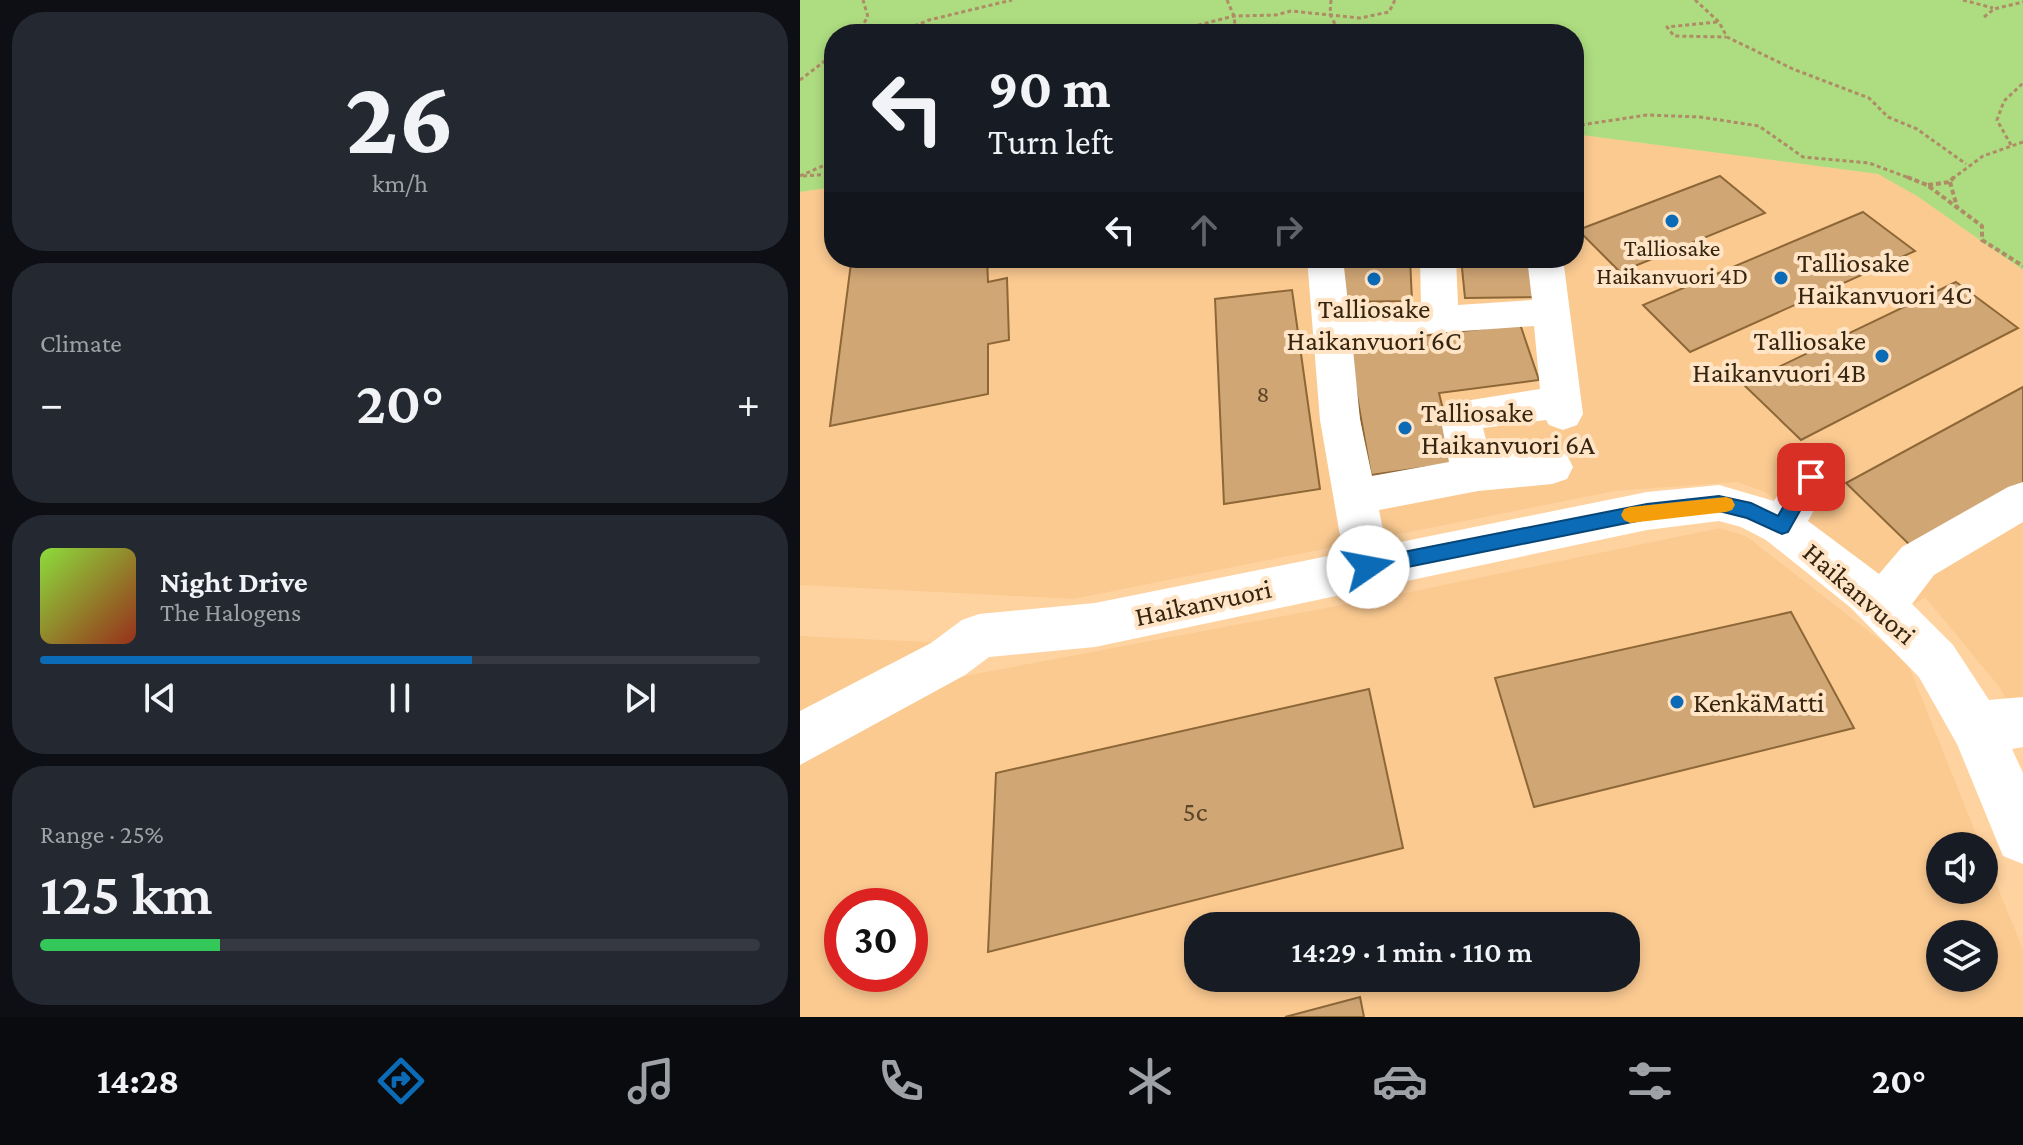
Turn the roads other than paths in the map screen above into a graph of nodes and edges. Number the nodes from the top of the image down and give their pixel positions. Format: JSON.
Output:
{"nodes":[{"id":1,"x":1326,"y":268,"type":"edge"},
{"id":2,"x":1438,"y":268,"type":"edge"},
{"id":3,"x":1546,"y":268,"type":"edge"},
{"id":4,"x":1551,"y":312,"type":"junction"},
{"id":5,"x":1440,"y":320,"type":"junction"},
{"id":6,"x":1330,"y":327,"type":"junction"},
{"id":7,"x":1552,"y":467,"type":"dead end"},
{"id":8,"x":1478,"y":474,"type":"junction"},
{"id":9,"x":1811,"y":477,"type":"dead end"},
{"id":10,"x":1355,"y":497,"type":"junction"},
{"id":11,"x":2023,"y":500,"type":"edge"},
{"id":12,"x":1782,"y":527,"type":"junction"},
{"id":13,"x":1368,"y":567,"type":"junction"},
{"id":14,"x":1882,"y":606,"type":"junction"},
{"id":15,"x":2000,"y":724,"type":"edge"},
{"id":16,"x":800,"y":739,"type":"edge"},
{"id":17,"x":2023,"y":836,"type":"edge"}],
"edges":[{"from":1,"to":6,"type":"street"},
{"from":2,"to":5,"type":"street"},
{"from":3,"to":4,"type":"street"},
{"from":4,"to":5,"type":"street"},
{"from":4,"to":8,"type":"street"},
{"from":5,"to":6,"type":"street"},
{"from":6,"to":10,"type":"street"},
{"from":7,"to":8,"type":"street"},
{"from":8,"to":10,"type":"street"},
{"from":9,"to":12,"type":"street"},
{"from":10,"to":13,"type":"street"},
{"from":11,"to":14,"type":"street"},
{"from":12,"to":13,"type":"street","name":"Haikanvuori"},
{"from":12,"to":14,"type":"street","name":"Haikanvuori"},
{"from":13,"to":16,"type":"street","name":"Haikanvuori"},
{"from":14,"to":15,"type":"street","name":"Haikanvuori"},
{"from":15,"to":17,"type":"street","name":"Haikanvuori"}]}
